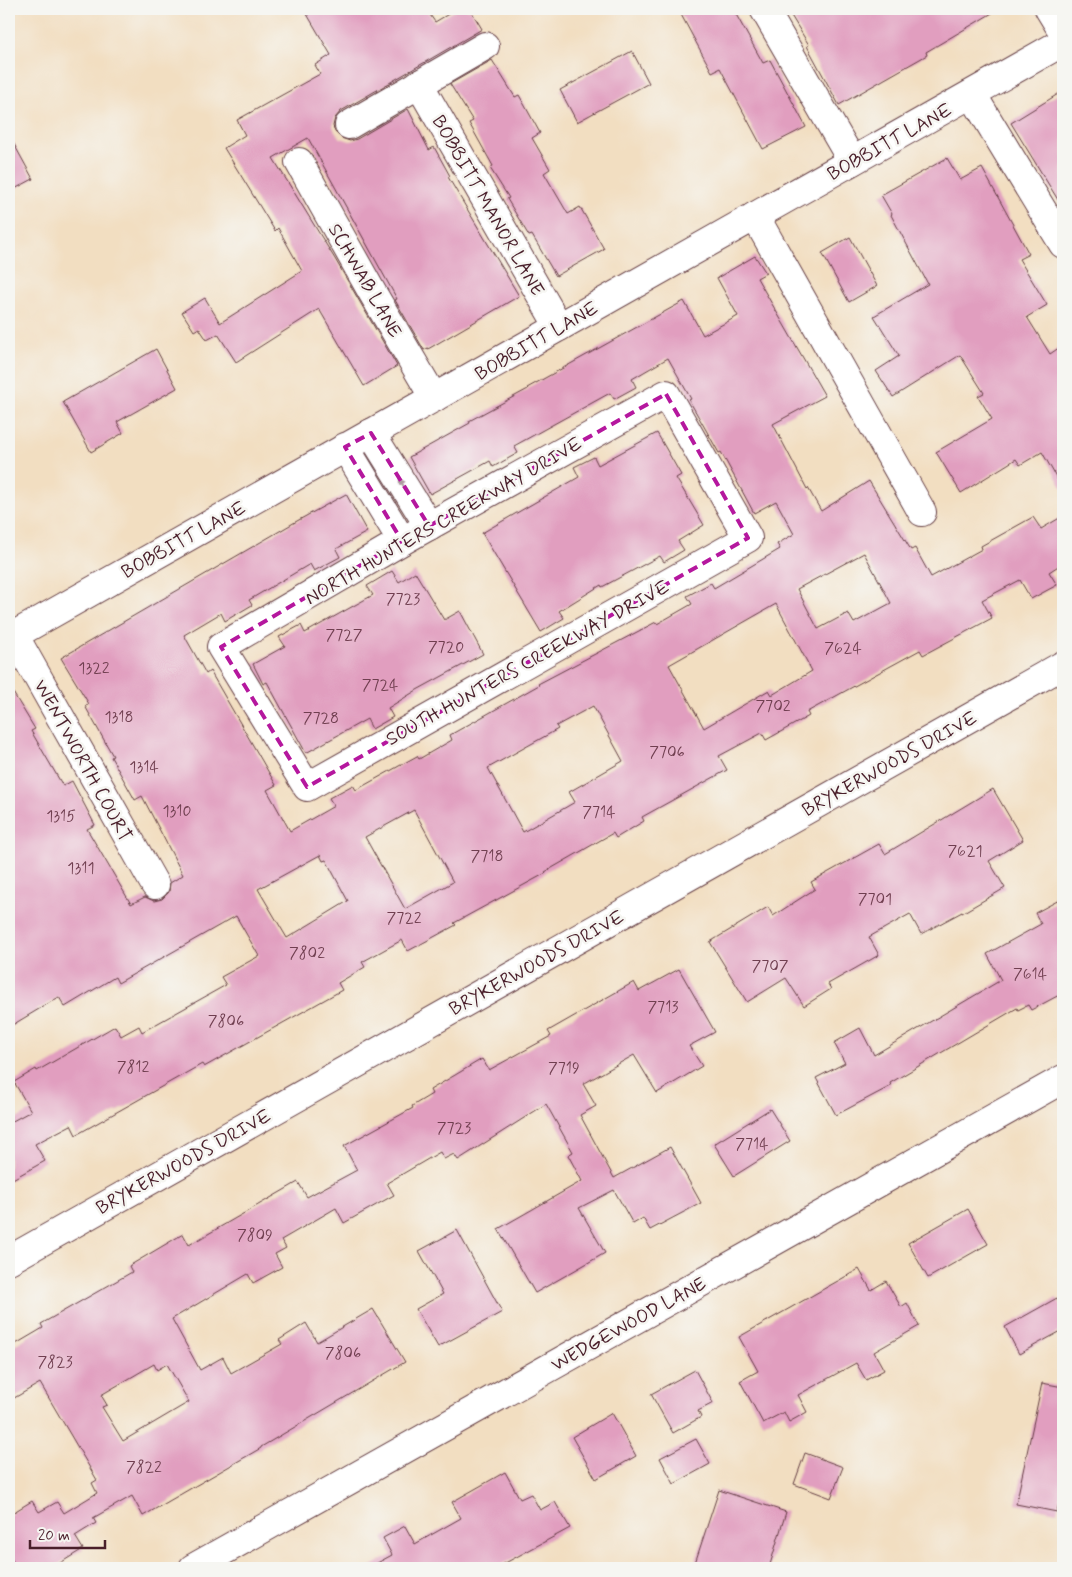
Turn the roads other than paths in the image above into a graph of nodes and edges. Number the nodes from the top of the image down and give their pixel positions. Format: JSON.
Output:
{"nodes":[{"id":1,"x":764,"y":9,"type":"edge"},
{"id":2,"x":1049,"y":9,"type":"edge"},
{"id":3,"x":1063,"y":32,"type":"edge"},
{"id":4,"x":1063,"y":42,"type":"edge"},
{"id":5,"x":485,"y":46,"type":"dead end"},
{"id":6,"x":419,"y":84,"type":"junction"},
{"id":7,"x":972,"y":94,"type":"junction"},
{"id":8,"x":349,"y":125,"type":"dead end"},
{"id":9,"x":852,"y":161,"type":"junction"},
{"id":10,"x":299,"y":162,"type":"dead end"},
{"id":11,"x":755,"y":216,"type":"junction"},
{"id":12,"x":1063,"y":244,"type":"edge"},
{"id":13,"x":559,"y":327,"type":"junction"},
{"id":14,"x":434,"y":398,"type":"junction"},
{"id":15,"x":371,"y":433,"type":"junction"},
{"id":16,"x":345,"y":447,"type":"junction"},
{"id":17,"x":922,"y":512,"type":"dead end"},
{"id":18,"x":429,"y":526,"type":"junction"},
{"id":19,"x":748,"y":538,"type":"joint"},
{"id":20,"x":402,"y":541,"type":"junction"},
{"id":21,"x":11,"y":636,"type":"edge"},
{"id":22,"x":221,"y":648,"type":"joint"},
{"id":23,"x":1063,"y":665,"type":"edge"},
{"id":24,"x":155,"y":886,"type":"dead end"},
{"id":25,"x":1063,"y":1078,"type":"edge"},
{"id":26,"x":9,"y":1260,"type":"edge"},
{"id":27,"x":193,"y":1568,"type":"edge"}],
"edges":[{"from":1,"to":9,"type":"street"},
{"from":2,"to":3,"type":"street"},
{"from":4,"to":7,"type":"street","name":"BOBBITT LANE"},
{"from":5,"to":6,"type":"street"},
{"from":6,"to":8,"type":"street"},
{"from":6,"to":13,"type":"street","name":"BOBBITT MANOR LANE"},
{"from":7,"to":9,"type":"street","name":"BOBBITT LANE"},
{"from":7,"to":12,"type":"street"},
{"from":9,"to":11,"type":"street","name":"BOBBITT LANE"},
{"from":10,"to":14,"type":"street","name":"SCHWAB LANE"},
{"from":11,"to":13,"type":"street","name":"BOBBITT LANE"},
{"from":11,"to":17,"type":"street"},
{"from":13,"to":14,"type":"street","name":"BOBBITT LANE"},
{"from":14,"to":15,"type":"street","name":"BOBBITT LANE"},
{"from":15,"to":16,"type":"street","name":"BOBBITT LANE"},
{"from":18,"to":15,"type":"street","one_way":true},
{"from":16,"to":20,"type":"street"},
{"from":16,"to":21,"type":"street","name":"BOBBITT LANE"},
{"from":18,"to":19,"type":"street","name":"NORTH HUNTERS CREEKWAY DRIVE"},
{"from":18,"to":20,"type":"street","name":"NORTH HUNTERS CREEKWAY DRIVE"},
{"from":19,"to":22,"type":"street","name":"SOUTH HUNTERS CREEKWAY DRIVE"},
{"from":20,"to":22,"type":"street","name":"NORTH HUNTERS CREEKWAY DRIVE"},
{"from":21,"to":24,"type":"street","name":"WENTWORTH COURT"},
{"from":23,"to":26,"type":"street","name":"BRYKERWOODS DRIVE"},
{"from":25,"to":27,"type":"street","name":"WEDGEWOOD LANE"}]}
